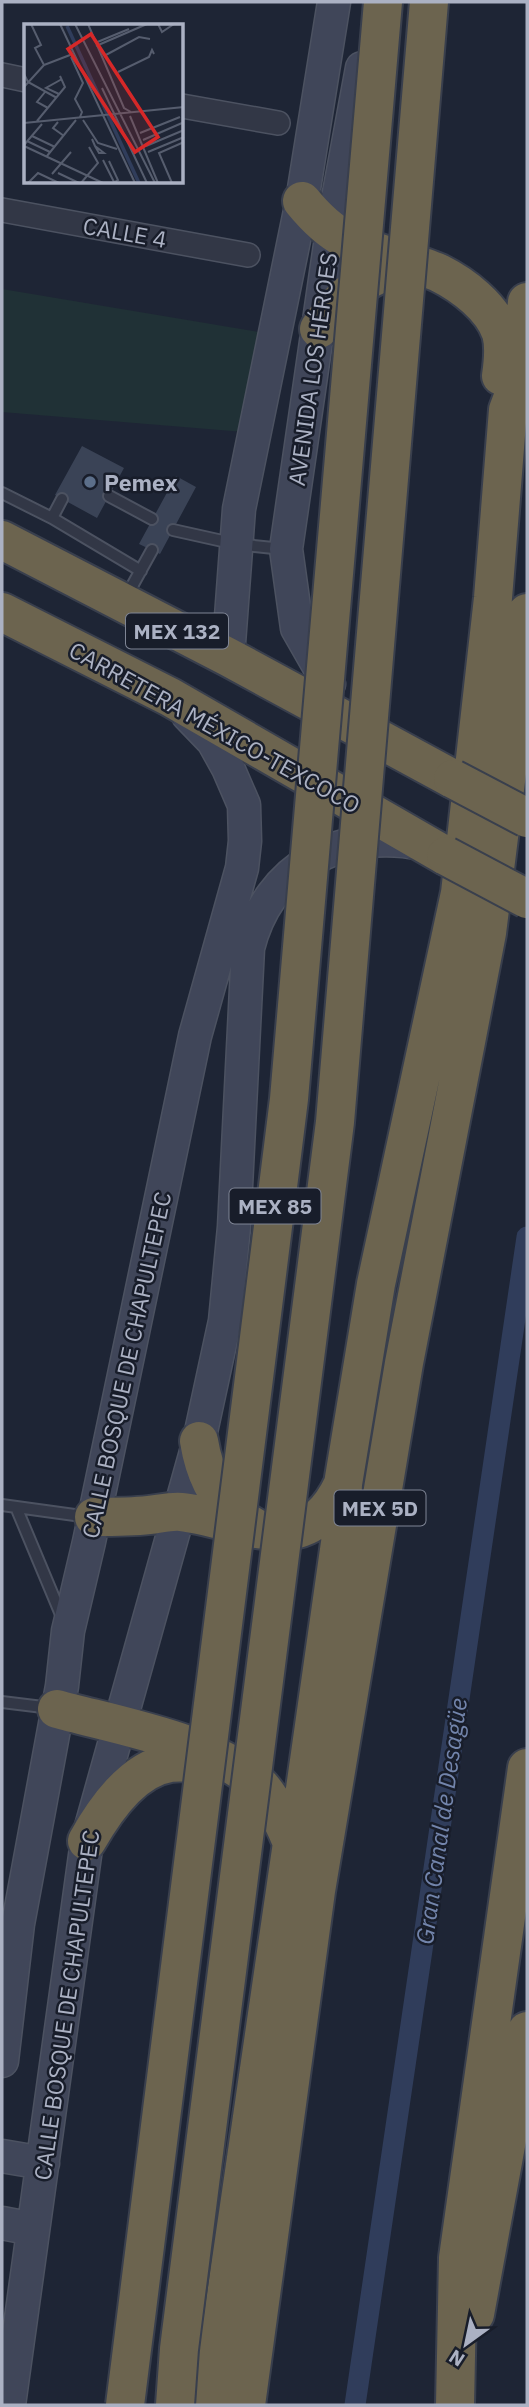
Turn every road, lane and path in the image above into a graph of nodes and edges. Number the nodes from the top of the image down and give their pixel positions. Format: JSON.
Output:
{"nodes":[{"id":1,"x":334,"y":2,"type":"edge"},
{"id":2,"x":375,"y":2,"type":"edge"},
{"id":3,"x":383,"y":2,"type":"edge"},
{"id":4,"x":429,"y":2,"type":"edge"},
{"id":5,"x":2,"y":75,"type":"edge"},
{"id":6,"x":24,"y":80,"type":"edge"},
{"id":7,"x":184,"y":106,"type":"edge"},
{"id":8,"x":278,"y":123,"type":"dead end"},
{"id":9,"x":302,"y":201,"type":"junction"},
{"id":10,"x":2,"y":210,"type":"edge"},
{"id":11,"x":332,"y":231,"type":"junction"},
{"id":12,"x":248,"y":255,"type":"dead end"},
{"id":13,"x":424,"y":268,"type":"junction"},
{"id":14,"x":527,"y":302,"type":"edge"},
{"id":15,"x":319,"y":329,"type":"junction"},
{"id":16,"x":508,"y":410,"type":"junction"},
{"id":17,"x":2,"y":493,"type":"edge"},
{"id":18,"x":109,"y":496,"type":"dead end"},
{"id":19,"x":62,"y":499,"type":"dead end"},
{"id":20,"x":52,"y":519,"type":"junction"},
{"id":21,"x":152,"y":519,"type":"dead end"},
{"id":22,"x":173,"y":530,"type":"dead end"},
{"id":23,"x":2,"y":540,"type":"edge"},
{"id":24,"x":236,"y":544,"type":"junction"},
{"id":25,"x":286,"y":549,"type":"junction"},
{"id":26,"x":152,"y":550,"type":"dead end"},
{"id":27,"x":132,"y":587,"type":"junction"},
{"id":28,"x":2,"y":612,"type":"edge"},
{"id":29,"x":527,"y":613,"type":"edge"},
{"id":30,"x":228,"y":657,"type":"junction"},
{"id":31,"x":170,"y":697,"type":"junction"},
{"id":32,"x":351,"y":725,"type":"junction"},
{"id":33,"x":527,"y":818,"type":"edge"},
{"id":34,"x":437,"y":851,"type":"junction"},
{"id":35,"x":527,"y":898,"type":"edge"},
{"id":36,"x":199,"y":1441,"type":"junction"},
{"id":37,"x":343,"y":1483,"type":"junction"},
{"id":38,"x":2,"y":1505,"type":"edge"},
{"id":39,"x":16,"y":1507,"type":"junction"},
{"id":40,"x":179,"y":1511,"type":"junction"},
{"id":41,"x":94,"y":1517,"type":"junction"},
{"id":42,"x":261,"y":1531,"type":"junction"},
{"id":43,"x":68,"y":1631,"type":"junction"},
{"id":44,"x":2,"y":1702,"type":"edge"},
{"id":45,"x":57,"y":1709,"type":"junction"},
{"id":46,"x":121,"y":1727,"type":"junction"},
{"id":47,"x":234,"y":1765,"type":"junction"},
{"id":48,"x":527,"y":1768,"type":"edge"},
{"id":49,"x":87,"y":1841,"type":"junction"},
{"id":50,"x":292,"y":1843,"type":"junction"},
{"id":51,"x":527,"y":2031,"type":"edge"},
{"id":52,"x":2,"y":2061,"type":"edge"},
{"id":53,"x":2,"y":2156,"type":"edge"},
{"id":54,"x":43,"y":2163,"type":"junction"},
{"id":55,"x":2,"y":2223,"type":"edge"},
{"id":56,"x":33,"y":2229,"type":"junction"},
{"id":57,"x":9,"y":2405,"type":"edge"},
{"id":58,"x":125,"y":2405,"type":"edge"},
{"id":59,"x":175,"y":2405,"type":"edge"},
{"id":60,"x":210,"y":2405,"type":"edge"},
{"id":61,"x":246,"y":2405,"type":"edge"},
{"id":62,"x":457,"y":2405,"type":"edge"}],
"edges":[{"from":1,"to":9,"type":"main road","name":"AVENIDA LOS HÉROES"},
{"from":2,"to":11,"type":"main road","name":"AVENIDA LOS HÉROES"},
{"from":3,"to":58,"type":"highway","number":"MEX 85","bridge":true},
{"from":4,"to":59,"type":"highway","number":"MEX 85","bridge":true},
{"from":5,"to":6,"type":"street"},
{"from":7,"to":8,"type":"street"},
{"from":9,"to":11,"type":"highway"},
{"from":9,"to":24,"type":"main road","name":"AVENIDA LOS HÉROES"},
{"from":10,"to":12,"type":"street","name":"CALLE 4"},
{"from":11,"to":13,"type":"highway"},
{"from":11,"to":15,"type":"main road","name":"AVENIDA LOS HÉROES"},
{"from":13,"to":15,"type":"highway"},
{"from":13,"to":16,"type":"highway"},
{"from":14,"to":16,"type":"highway"},
{"from":15,"to":25,"type":"main road","name":"AVENIDA LOS HÉROES"},
{"from":16,"to":37,"type":"highway"},
{"from":17,"to":20,"type":"lane"},
{"from":18,"to":21,"type":"lane"},
{"from":19,"to":20,"type":"lane"},
{"from":20,"to":27,"type":"lane"},
{"from":22,"to":24,"type":"lane"},
{"from":23,"to":27,"type":"highway","number":"MEX 132"},
{"from":24,"to":25,"type":"lane"},
{"from":24,"to":30,"type":"main road","name":"AVENIDA LOS HÉROES"},
{"from":25,"to":32,"type":"main road","name":"AVENIDA LOS HÉROES"},
{"from":26,"to":27,"type":"lane"},
{"from":27,"to":30,"type":"highway","number":"MEX 132"},
{"from":28,"to":31,"type":"highway","name":"CARRETERA MÉXICO-TEXCOCO","number":"MEX 132"},
{"from":29,"to":61,"type":"highway","number":"MEX 5D"},
{"from":30,"to":32,"type":"highway","number":"MEX 132"},
{"from":31,"to":34,"type":"highway","name":"CARRETERA MÉXICO-TEXCOCO","number":"MEX 132"},
{"from":31,"to":41,"type":"main road","name":"CALLE BOSQUE DE CHAPULTEPEC"},
{"from":32,"to":33,"type":"highway","number":"MEX 132","bridge":true},
{"from":34,"to":35,"type":"highway","name":"CARRETERA MÉXICO-TEXCOCO","number":"MEX 132","bridge":true},
{"from":34,"to":36,"type":"main road","name":"CALLE BOSQUE DE CHAPULTEPEC"},
{"from":36,"to":40,"type":"main road","name":"CALLE BOSQUE DE CHAPULTEPEC"},
{"from":36,"to":42,"type":"highway"},
{"from":37,"to":42,"type":"highway"},
{"from":37,"to":50,"type":"highway"},
{"from":38,"to":39,"type":"lane"},
{"from":39,"to":41,"type":"lane"},
{"from":39,"to":43,"type":"lane"},
{"from":40,"to":41,"type":"highway"},
{"from":40,"to":42,"type":"highway"},
{"from":40,"to":46,"type":"main road","name":"CALLE BOSQUE DE CHAPULTEPEC"},
{"from":41,"to":43,"type":"main road","name":"CALLE BOSQUE DE CHAPULTEPEC"},
{"from":43,"to":45,"type":"main road","name":"CALLE BOSQUE DE CHAPULTEPEC"},
{"from":44,"to":45,"type":"lane"},
{"from":45,"to":46,"type":"highway"},
{"from":45,"to":52,"type":"main road","name":"CALLE BOSQUE DE CHAPULTEPEC"},
{"from":46,"to":47,"type":"highway"},
{"from":46,"to":49,"type":"main road","name":"CALLE BOSQUE DE CHAPULTEPEC"},
{"from":47,"to":49,"type":"highway"},
{"from":47,"to":50,"type":"highway"},
{"from":48,"to":62,"type":"highway"},
{"from":49,"to":54,"type":"main road","name":"CALLE BOSQUE DE CHAPULTEPEC"},
{"from":50,"to":60,"type":"highway"},
{"from":51,"to":62,"type":"highway"},
{"from":53,"to":54,"type":"main road"},
{"from":54,"to":56,"type":"main road","name":"CALLE BOSQUE DE CHAPULTEPEC"},
{"from":55,"to":56,"type":"main road"},
{"from":56,"to":57,"type":"main road","name":"CALLE BOSQUE DE CHAPULTEPEC"}]}
